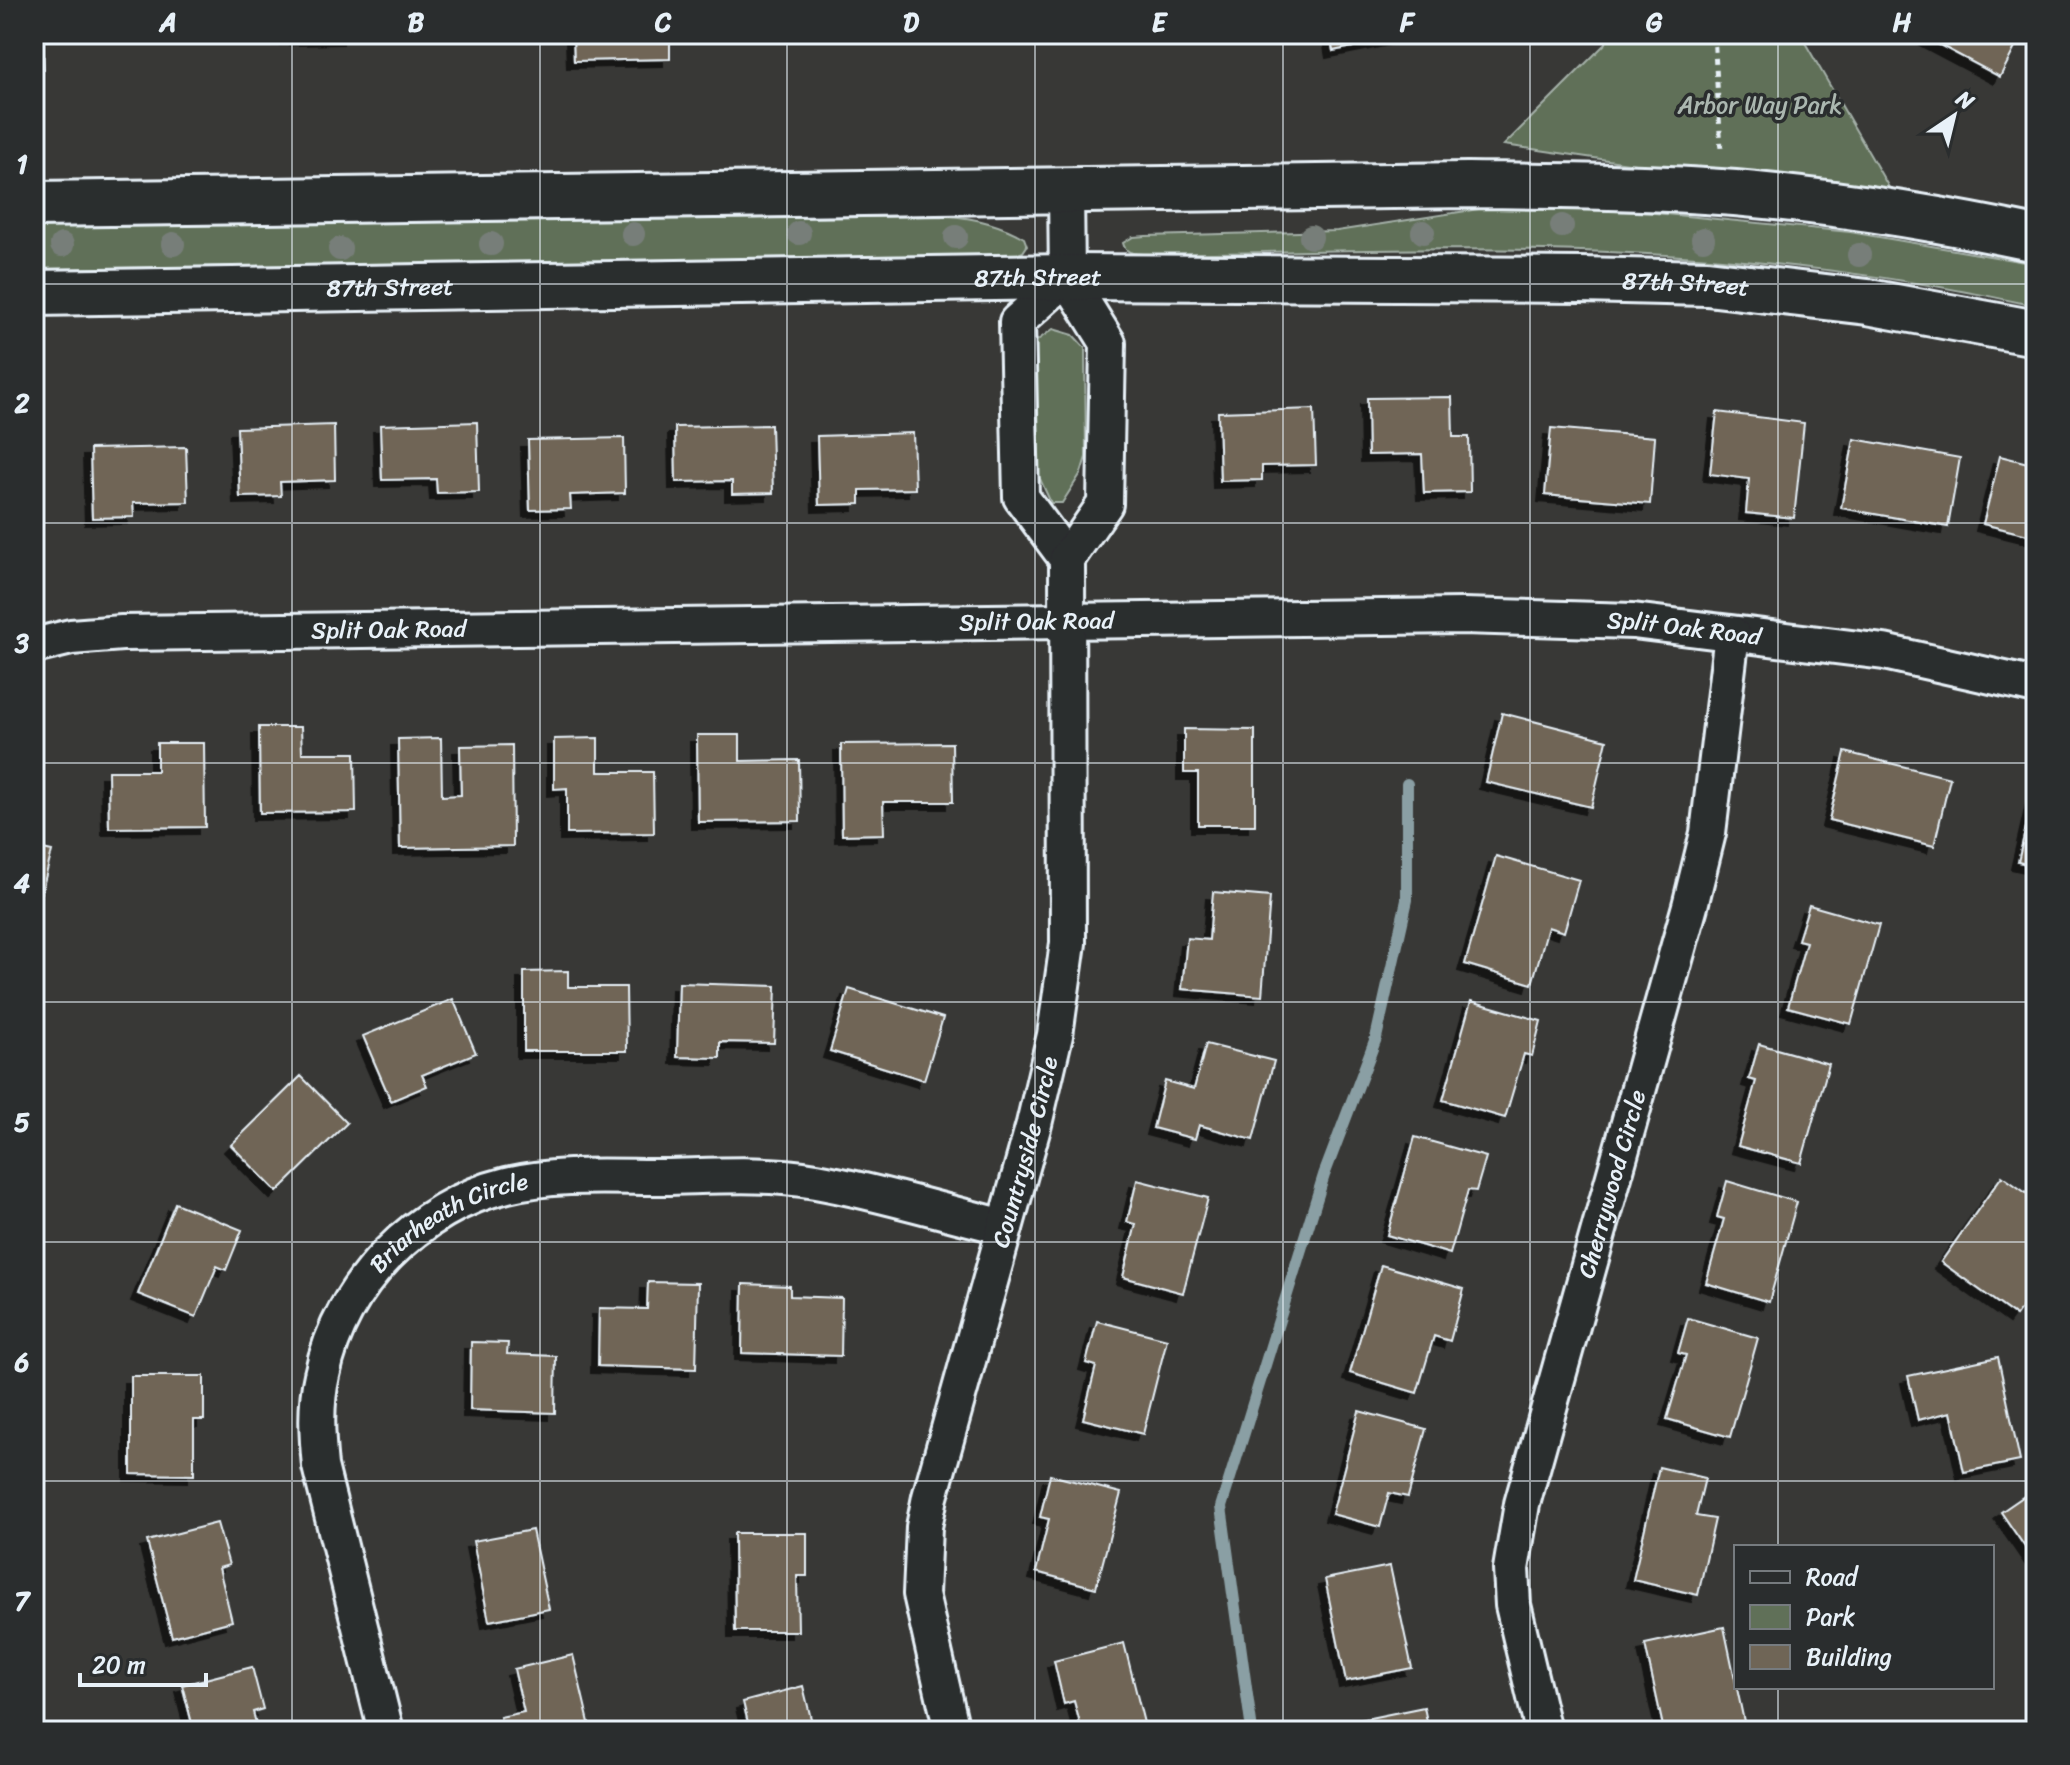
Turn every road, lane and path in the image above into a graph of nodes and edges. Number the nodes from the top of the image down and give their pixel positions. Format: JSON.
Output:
{"nodes":[{"id":1,"x":1714,"y":34,"type":"edge"},
{"id":2,"x":1721,"y":152,"type":"dead end"},
{"id":3,"x":1066,"y":190,"type":"junction"},
{"id":4,"x":34,"y":204,"type":"edge"},
{"id":5,"x":2036,"y":239,"type":"edge"},
{"id":6,"x":1067,"y":277,"type":"junction"},
{"id":7,"x":34,"y":293,"type":"edge"},
{"id":8,"x":2036,"y":333,"type":"edge"},
{"id":9,"x":1067,"y":559,"type":"junction"},
{"id":10,"x":1067,"y":621,"type":"junction"},
{"id":11,"x":1732,"y":634,"type":"junction"},
{"id":12,"x":34,"y":646,"type":"edge"},
{"id":13,"x":2036,"y":686,"type":"edge"},
{"id":14,"x":1005,"y":1227,"type":"junction"},
{"id":15,"x":386,"y":1731,"type":"edge"},
{"id":16,"x":952,"y":1731,"type":"edge"},
{"id":17,"x":1543,"y":1731,"type":"edge"}],
"edges":[{"from":1,"to":2,"type":"path"},
{"from":3,"to":4,"type":"street"},
{"from":3,"to":5,"type":"street"},
{"from":3,"to":6,"type":"street"},
{"from":6,"to":7,"type":"street","name":"87th Street"},
{"from":6,"to":8,"type":"street","name":"87th Street"},
{"from":6,"to":9,"type":"street"},
{"from":6,"to":9,"type":"street"},
{"from":9,"to":10,"type":"street","name":"Countryside Circle"},
{"from":10,"to":11,"type":"street","name":"Split Oak Road"},
{"from":10,"to":12,"type":"street","name":"Split Oak Road"},
{"from":10,"to":14,"type":"street","name":"Countryside Circle"},
{"from":11,"to":13,"type":"street","name":"Split Oak Road"},
{"from":11,"to":17,"type":"street","name":"Cherrywood Circle"},
{"from":14,"to":15,"type":"street","name":"Briarheath Circle"},
{"from":14,"to":16,"type":"street","name":"Countryside Circle"}]}
